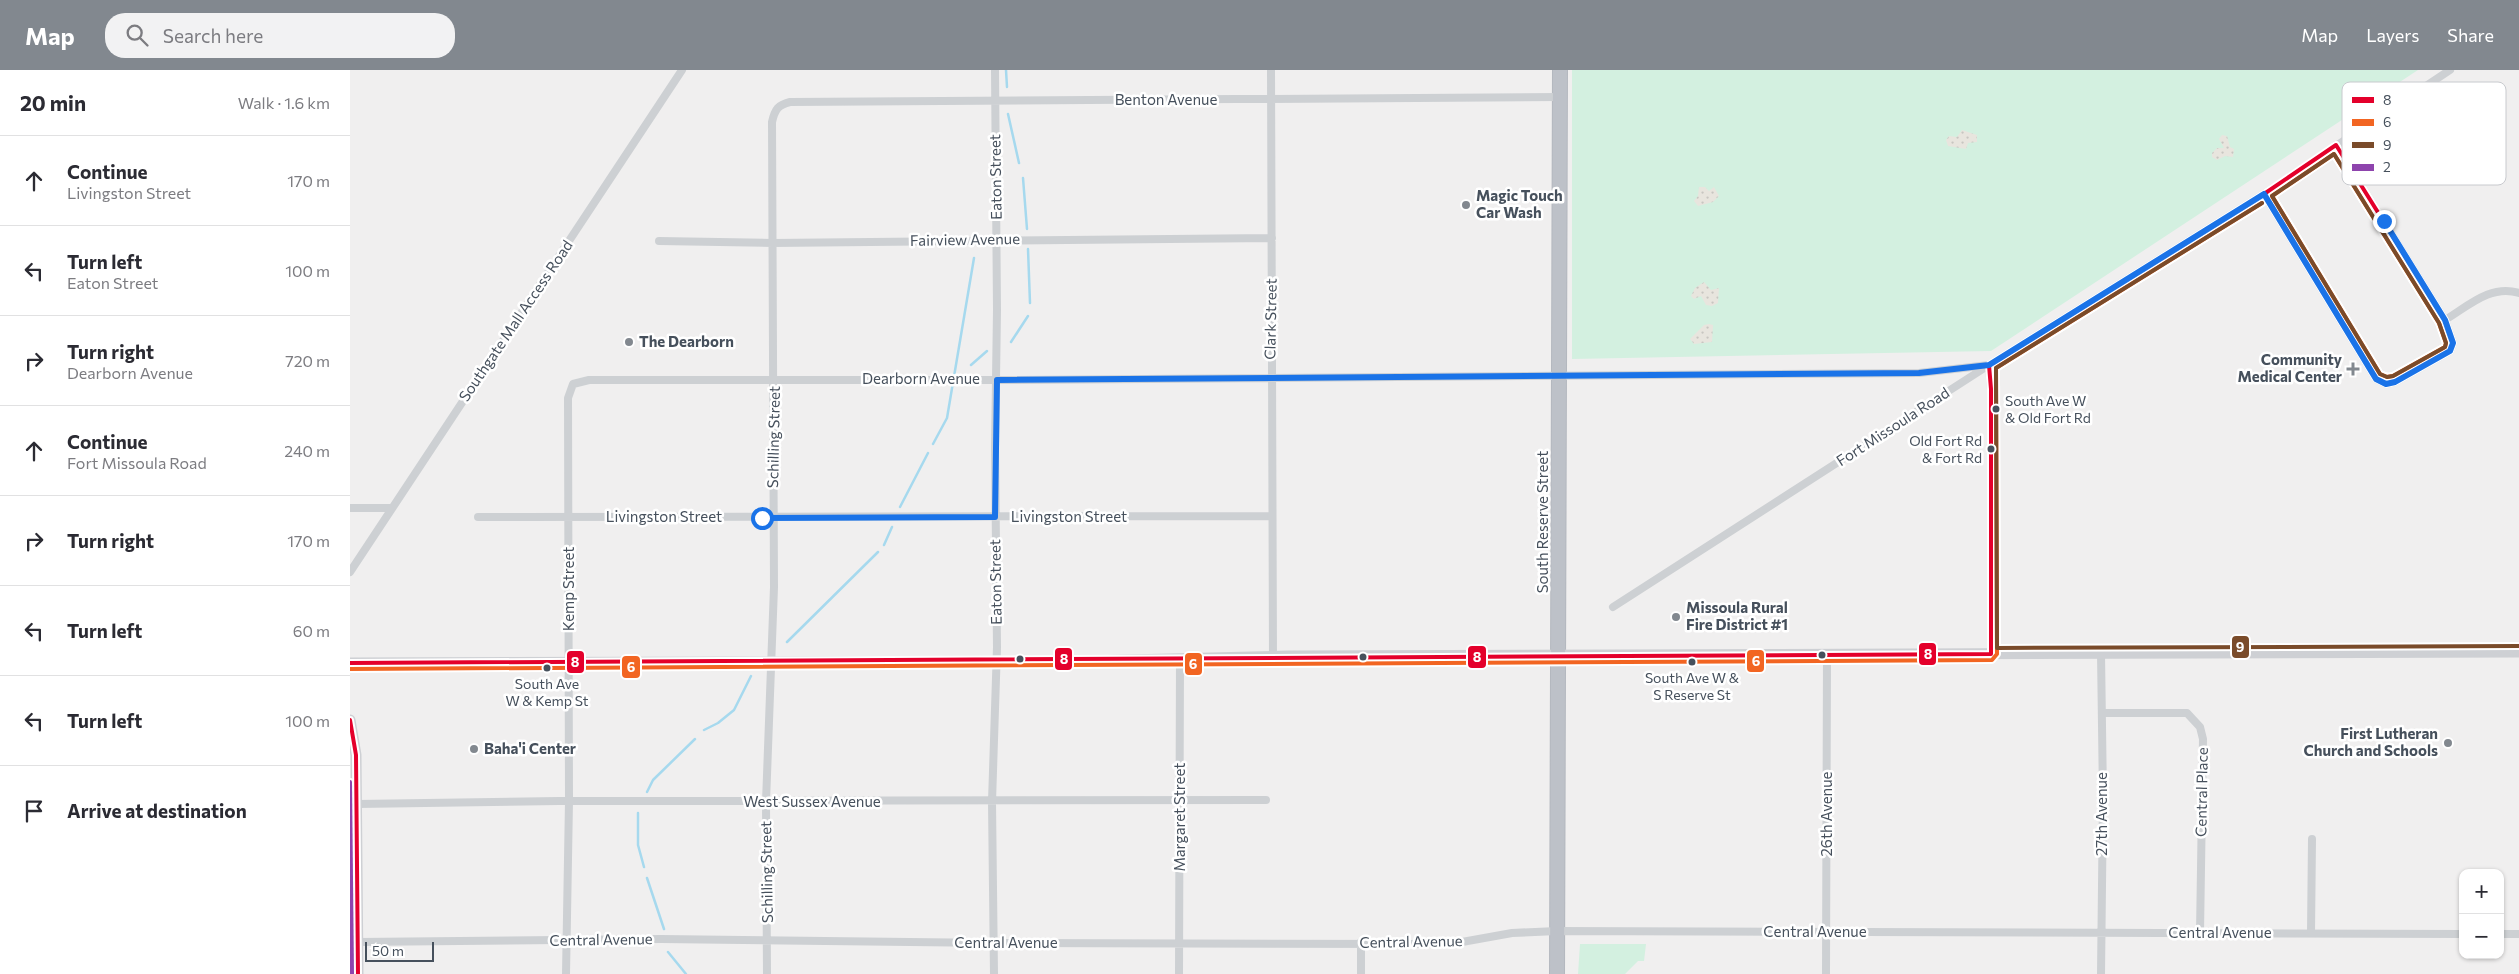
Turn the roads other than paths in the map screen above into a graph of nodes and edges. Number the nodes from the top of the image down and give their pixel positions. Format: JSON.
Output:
{"nodes":[{"id":1,"x":682,"y":70,"type":"edge"},
{"id":2,"x":995,"y":70,"type":"edge"},
{"id":3,"x":1271,"y":70,"type":"edge"},
{"id":4,"x":1560,"y":70,"type":"edge"},
{"id":5,"x":2450,"y":70,"type":"edge"},
{"id":6,"x":2432,"y":82,"type":"edge"},
{"id":7,"x":1560,"y":97,"type":"junction"},
{"id":8,"x":1271,"y":99,"type":"junction"},
{"id":9,"x":995,"y":101,"type":"junction"},
{"id":10,"x":775,"y":111,"type":"joint"},
{"id":11,"x":2342,"y":141,"type":"edge"},
{"id":12,"x":2336,"y":145,"type":"junction"},
{"id":13,"x":2342,"y":155,"type":"edge"},
{"id":14,"x":2361,"y":185,"type":"edge"},
{"id":15,"x":2264,"y":194,"type":"junction"},
{"id":16,"x":1272,"y":238,"type":"junction"},
{"id":17,"x":997,"y":240,"type":"junction"},
{"id":18,"x":659,"y":241,"type":"dead end"},
{"id":19,"x":772,"y":243,"type":"junction"},
{"id":20,"x":2519,"y":293,"type":"edge"},
{"id":21,"x":2445,"y":320,"type":"junction"},
{"id":22,"x":1989,"y":365,"type":"junction"},
{"id":23,"x":1560,"y":376,"type":"junction"},
{"id":24,"x":1271,"y":378,"type":"junction"},
{"id":25,"x":775,"y":380,"type":"junction"},
{"id":26,"x":997,"y":380,"type":"junction"},
{"id":27,"x":573,"y":384,"type":"joint"},
{"id":28,"x":350,"y":508,"type":"edge"},
{"id":29,"x":392,"y":508,"type":"junction"},
{"id":30,"x":1271,"y":516,"type":"junction"},
{"id":31,"x":478,"y":517,"type":"dead end"},
{"id":32,"x":569,"y":517,"type":"junction"},
{"id":33,"x":995,"y":517,"type":"junction"},
{"id":34,"x":774,"y":518,"type":"junction"},
{"id":35,"x":350,"y":572,"type":"edge"},
{"id":36,"x":1613,"y":608,"type":"dead end"},
{"id":37,"x":2519,"y":652,"type":"edge"},
{"id":38,"x":2101,"y":653,"type":"junction"},
{"id":39,"x":1991,"y":654,"type":"junction"},
{"id":40,"x":1559,"y":655,"type":"junction"},
{"id":41,"x":1827,"y":655,"type":"junction"},
{"id":42,"x":1273,"y":658,"type":"junction"},
{"id":43,"x":569,"y":660,"type":"junction"},
{"id":44,"x":773,"y":660,"type":"junction"},
{"id":45,"x":1180,"y":660,"type":"junction"},
{"id":46,"x":997,"y":661,"type":"junction"},
{"id":47,"x":350,"y":663,"type":"edge"},
{"id":48,"x":2102,"y":712,"type":"junction"},
{"id":49,"x":350,"y":720,"type":"edge"},
{"id":50,"x":1266,"y":800,"type":"dead end"},
{"id":51,"x":569,"y":801,"type":"junction"},
{"id":52,"x":766,"y":802,"type":"junction"},
{"id":53,"x":992,"y":802,"type":"junction"},
{"id":54,"x":1180,"y":802,"type":"junction"},
{"id":55,"x":357,"y":804,"type":"junction"},
{"id":56,"x":2312,"y":839,"type":"dead end"},
{"id":57,"x":1557,"y":931,"type":"junction"},
{"id":58,"x":1827,"y":932,"type":"junction"},
{"id":59,"x":2101,"y":932,"type":"junction"},
{"id":60,"x":2200,"y":933,"type":"junction"},
{"id":61,"x":2311,"y":933,"type":"junction"},
{"id":62,"x":2459,"y":934,"type":"edge"},
{"id":63,"x":2504,"y":934,"type":"edge"},
{"id":64,"x":2519,"y":934,"type":"edge"},
{"id":65,"x":768,"y":940,"type":"junction"},
{"id":66,"x":567,"y":941,"type":"junction"},
{"id":67,"x":358,"y":942,"type":"junction"},
{"id":68,"x":1361,"y":942,"type":"junction"},
{"id":69,"x":994,"y":943,"type":"junction"},
{"id":70,"x":1180,"y":943,"type":"junction"},
{"id":71,"x":358,"y":974,"type":"edge"},
{"id":72,"x":566,"y":974,"type":"edge"},
{"id":73,"x":767,"y":974,"type":"edge"},
{"id":74,"x":994,"y":974,"type":"edge"},
{"id":75,"x":1179,"y":974,"type":"edge"},
{"id":76,"x":1361,"y":974,"type":"edge"},
{"id":77,"x":1557,"y":974,"type":"edge"},
{"id":78,"x":1826,"y":974,"type":"edge"},
{"id":79,"x":2101,"y":974,"type":"edge"}],
"edges":[{"from":1,"to":29,"type":"street","name":"Southgate Mall Access Road"},
{"from":2,"to":9,"type":"street","name":"Eaton Street"},
{"from":3,"to":8,"type":"street","name":"Clark Street"},
{"from":4,"to":7,"type":"highway","name":"South Reserve Street"},
{"from":5,"to":6,"type":"street","name":"Fort Missoula Road"},
{"from":7,"to":8,"type":"street","name":"Benton Avenue"},
{"from":7,"to":23,"type":"highway","name":"South Reserve Street"},
{"from":8,"to":9,"type":"street","name":"Benton Avenue"},
{"from":8,"to":16,"type":"street","name":"Clark Street"},
{"from":9,"to":10,"type":"street","name":"Benton Avenue"},
{"from":9,"to":17,"type":"street","name":"Eaton Street"},
{"from":10,"to":19,"type":"street","name":"Schilling Street"},
{"from":11,"to":12,"type":"street","name":"Fort Missoula Road"},
{"from":12,"to":13,"type":"street"},
{"from":12,"to":15,"type":"street","name":"Fort Missoula Road"},
{"from":14,"to":21,"type":"street"},
{"from":15,"to":21,"type":"street"},
{"from":15,"to":22,"type":"street","name":"Fort Missoula Road"},
{"from":16,"to":17,"type":"street","name":"Fairview Avenue"},
{"from":16,"to":24,"type":"street","name":"Clark Street"},
{"from":17,"to":19,"type":"street","name":"Fairview Avenue"},
{"from":17,"to":26,"type":"street","name":"Eaton Street"},
{"from":18,"to":19,"type":"street","name":"Fairview Avenue"},
{"from":19,"to":25,"type":"street","name":"Schilling Street"},
{"from":20,"to":21,"type":"street"},
{"from":22,"to":23,"type":"street","name":"Dearborn Avenue"},
{"from":22,"to":36,"type":"street","name":"Fort Missoula Road"},
{"from":22,"to":39,"type":"street"},
{"from":23,"to":24,"type":"street","name":"Dearborn Avenue"},
{"from":23,"to":40,"type":"highway","name":"South Reserve Street"},
{"from":24,"to":26,"type":"street","name":"Dearborn Avenue"},
{"from":24,"to":30,"type":"street","name":"Clark Street"},
{"from":25,"to":26,"type":"street","name":"Dearborn Avenue"},
{"from":25,"to":27,"type":"street","name":"Dearborn Avenue"},
{"from":25,"to":34,"type":"street","name":"Schilling Street"},
{"from":26,"to":33,"type":"street","name":"Eaton Street"},
{"from":27,"to":32,"type":"street","name":"Kemp Street"},
{"from":28,"to":29,"type":"street"},
{"from":29,"to":35,"type":"street","name":"Southgate Mall Access Road"},
{"from":30,"to":33,"type":"street","name":"Livingston Street"},
{"from":30,"to":42,"type":"street","name":"Clark Street"},
{"from":31,"to":32,"type":"street","name":"Livingston Street"},
{"from":32,"to":34,"type":"street","name":"Livingston Street"},
{"from":32,"to":43,"type":"street","name":"Kemp Street"},
{"from":33,"to":34,"type":"street","name":"Livingston Street"},
{"from":33,"to":46,"type":"street","name":"Eaton Street"},
{"from":34,"to":44,"type":"street","name":"Schilling Street"},
{"from":37,"to":38,"type":"street"},
{"from":38,"to":39,"type":"street"},
{"from":38,"to":48,"type":"street","name":"27th Avenue"},
{"from":39,"to":41,"type":"street"},
{"from":40,"to":41,"type":"street"},
{"from":40,"to":42,"type":"street"},
{"from":40,"to":57,"type":"highway","name":"South Reserve Street"},
{"from":41,"to":58,"type":"street","name":"26th Avenue"},
{"from":42,"to":45,"type":"street"},
{"from":43,"to":44,"type":"street"},
{"from":43,"to":47,"type":"street"},
{"from":43,"to":51,"type":"street","name":"Kemp Street"},
{"from":44,"to":46,"type":"street"},
{"from":44,"to":52,"type":"street","name":"Schilling Street"},
{"from":45,"to":46,"type":"street"},
{"from":45,"to":54,"type":"street","name":"Margaret Street"},
{"from":46,"to":53,"type":"street","name":"Eaton Street"},
{"from":48,"to":59,"type":"street","name":"27th Avenue"},
{"from":48,"to":60,"type":"street","name":"Central Place"},
{"from":49,"to":55,"type":"street"},
{"from":50,"to":54,"type":"street","name":"West Sussex Avenue"},
{"from":51,"to":52,"type":"street","name":"West Sussex Avenue"},
{"from":51,"to":55,"type":"street","name":"West Sussex Avenue"},
{"from":51,"to":66,"type":"street","name":"Kemp Street"},
{"from":52,"to":53,"type":"street","name":"West Sussex Avenue"},
{"from":52,"to":65,"type":"street","name":"Schilling Street"},
{"from":53,"to":54,"type":"street","name":"West Sussex Avenue"},
{"from":53,"to":69,"type":"street","name":"Eaton Street"},
{"from":54,"to":70,"type":"street","name":"Margaret Street"},
{"from":55,"to":67,"type":"street"},
{"from":56,"to":61,"type":"street"},
{"from":57,"to":58,"type":"street","name":"Central Avenue"},
{"from":57,"to":68,"type":"street","name":"Central Avenue"},
{"from":57,"to":77,"type":"highway","name":"South Reserve Street"},
{"from":58,"to":59,"type":"street","name":"Central Avenue"},
{"from":58,"to":78,"type":"street","name":"26th Avenue"},
{"from":59,"to":60,"type":"street","name":"Central Avenue"},
{"from":59,"to":79,"type":"street","name":"27th Avenue"},
{"from":60,"to":61,"type":"street","name":"Central Avenue"},
{"from":61,"to":62,"type":"street","name":"Central Avenue"},
{"from":63,"to":64,"type":"street"},
{"from":65,"to":66,"type":"street","name":"Central Avenue"},
{"from":65,"to":69,"type":"street","name":"Central Avenue"},
{"from":65,"to":73,"type":"street","name":"Schilling Street"},
{"from":66,"to":67,"type":"street","name":"Central Avenue"},
{"from":66,"to":72,"type":"street","name":"Kemp Street"},
{"from":67,"to":71,"type":"street"},
{"from":68,"to":70,"type":"street","name":"Central Avenue"},
{"from":68,"to":76,"type":"street"},
{"from":69,"to":70,"type":"street","name":"Central Avenue"},
{"from":69,"to":74,"type":"street","name":"Eaton Street"},
{"from":70,"to":75,"type":"street","name":"Margaret Street"}]}
